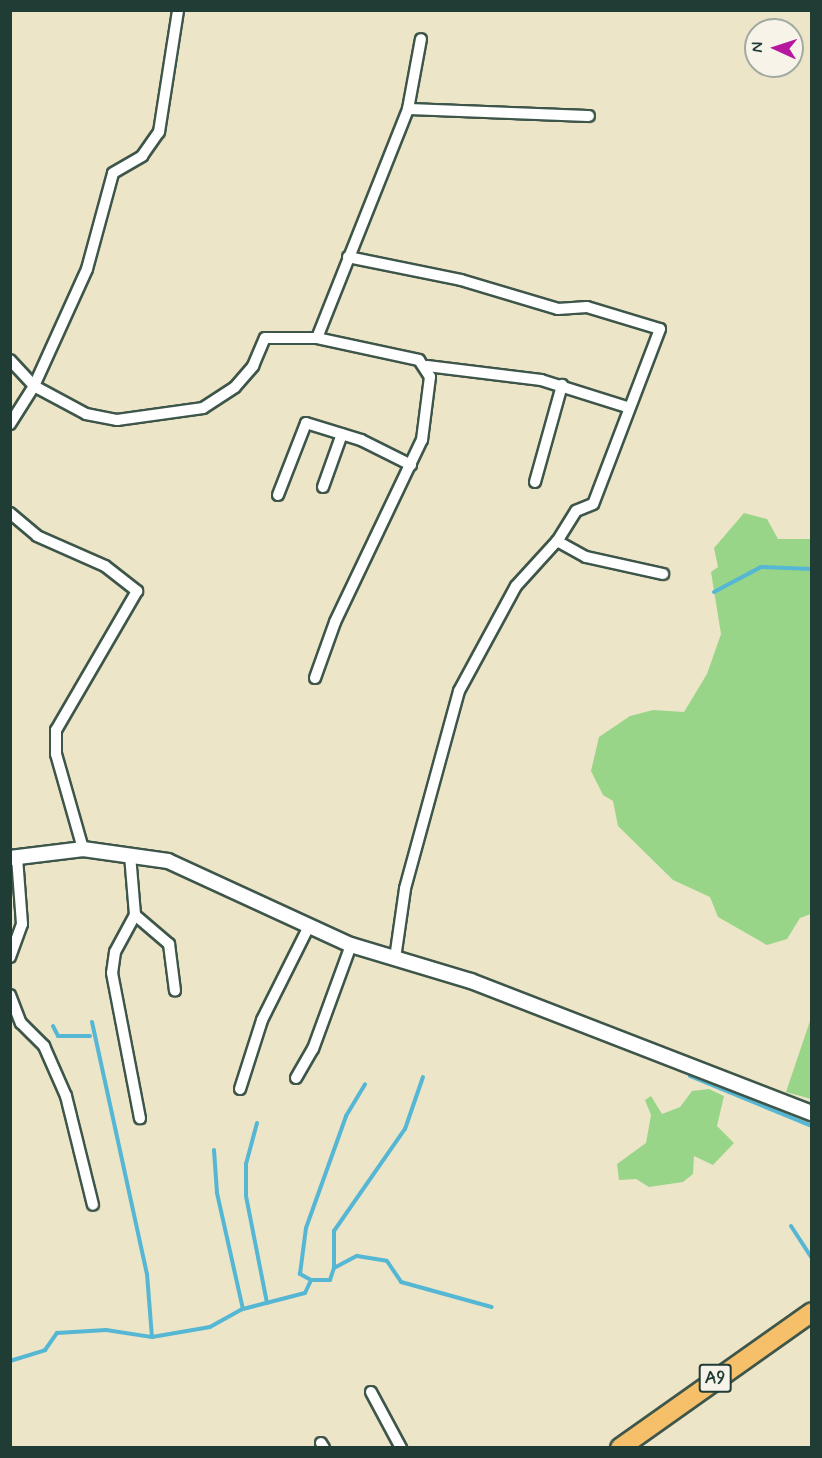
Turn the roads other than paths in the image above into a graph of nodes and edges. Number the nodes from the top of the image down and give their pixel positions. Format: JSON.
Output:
{"nodes":[{"id":1,"x":178,"y":10,"type":"edge"},
{"id":2,"x":421,"y":39,"type":"dead end"},
{"id":3,"x":408,"y":109,"type":"junction"},
{"id":4,"x":589,"y":116,"type":"dead end"},
{"id":5,"x":348,"y":257,"type":"junction"},
{"id":6,"x":316,"y":338,"type":"junction"},
{"id":7,"x":10,"y":360,"type":"edge"},
{"id":8,"x":427,"y":366,"type":"junction"},
{"id":9,"x":562,"y":385,"type":"junction"},
{"id":10,"x":34,"y":386,"type":"junction"},
{"id":11,"x":627,"y":407,"type":"junction"},
{"id":12,"x":10,"y":424,"type":"edge"},
{"id":13,"x":342,"y":434,"type":"junction"},
{"id":14,"x":411,"y":465,"type":"junction"},
{"id":15,"x":535,"y":482,"type":"dead end"},
{"id":16,"x":323,"y":487,"type":"dead end"},
{"id":17,"x":278,"y":495,"type":"dead end"},
{"id":18,"x":10,"y":513,"type":"edge"},
{"id":19,"x":557,"y":541,"type":"junction"},
{"id":20,"x":663,"y":574,"type":"dead end"},
{"id":21,"x":315,"y":678,"type":"dead end"},
{"id":22,"x":83,"y":849,"type":"junction"},
{"id":23,"x":129,"y":855,"type":"junction"},
{"id":24,"x":14,"y":858,"type":"edge"},
{"id":25,"x":135,"y":915,"type":"junction"},
{"id":26,"x":309,"y":926,"type":"junction"},
{"id":27,"x":351,"y":945,"type":"junction"},
{"id":28,"x":10,"y":957,"type":"edge"},
{"id":29,"x":394,"y":958,"type":"junction"},
{"id":30,"x":175,"y":991,"type":"dead end"},
{"id":31,"x":10,"y":994,"type":"edge"},
{"id":32,"x":296,"y":1078,"type":"dead end"},
{"id":33,"x":240,"y":1089,"type":"dead end"},
{"id":34,"x":812,"y":1113,"type":"edge"},
{"id":35,"x":140,"y":1118,"type":"dead end"},
{"id":36,"x":93,"y":1205,"type":"dead end"},
{"id":37,"x":812,"y":1312,"type":"edge"},
{"id":38,"x":371,"y":1392,"type":"dead end"},
{"id":39,"x":623,"y":1447,"type":"edge"},
{"id":40,"x":401,"y":1448,"type":"edge"}],
"edges":[{"from":1,"to":10,"type":"street"},
{"from":2,"to":3,"type":"street"},
{"from":3,"to":4,"type":"street"},
{"from":3,"to":5,"type":"street"},
{"from":5,"to":6,"type":"street"},
{"from":5,"to":11,"type":"street"},
{"from":6,"to":8,"type":"street"},
{"from":6,"to":10,"type":"street"},
{"from":7,"to":10,"type":"street"},
{"from":8,"to":9,"type":"street"},
{"from":8,"to":14,"type":"street"},
{"from":9,"to":11,"type":"street"},
{"from":9,"to":15,"type":"street"},
{"from":10,"to":12,"type":"street"},
{"from":11,"to":19,"type":"street"},
{"from":13,"to":14,"type":"street"},
{"from":13,"to":16,"type":"street"},
{"from":13,"to":17,"type":"street"},
{"from":14,"to":21,"type":"street"},
{"from":18,"to":22,"type":"street"},
{"from":19,"to":20,"type":"street"},
{"from":19,"to":29,"type":"street"},
{"from":22,"to":23,"type":"street"},
{"from":22,"to":24,"type":"street"},
{"from":23,"to":25,"type":"street"},
{"from":23,"to":26,"type":"street"},
{"from":24,"to":28,"type":"street"},
{"from":25,"to":30,"type":"street"},
{"from":25,"to":35,"type":"street"},
{"from":26,"to":27,"type":"street"},
{"from":26,"to":33,"type":"street"},
{"from":27,"to":29,"type":"street"},
{"from":27,"to":32,"type":"street"},
{"from":29,"to":34,"type":"street"},
{"from":31,"to":36,"type":"street"},
{"from":37,"to":39,"type":"main road","number":"A9"},
{"from":38,"to":40,"type":"street"}]}
